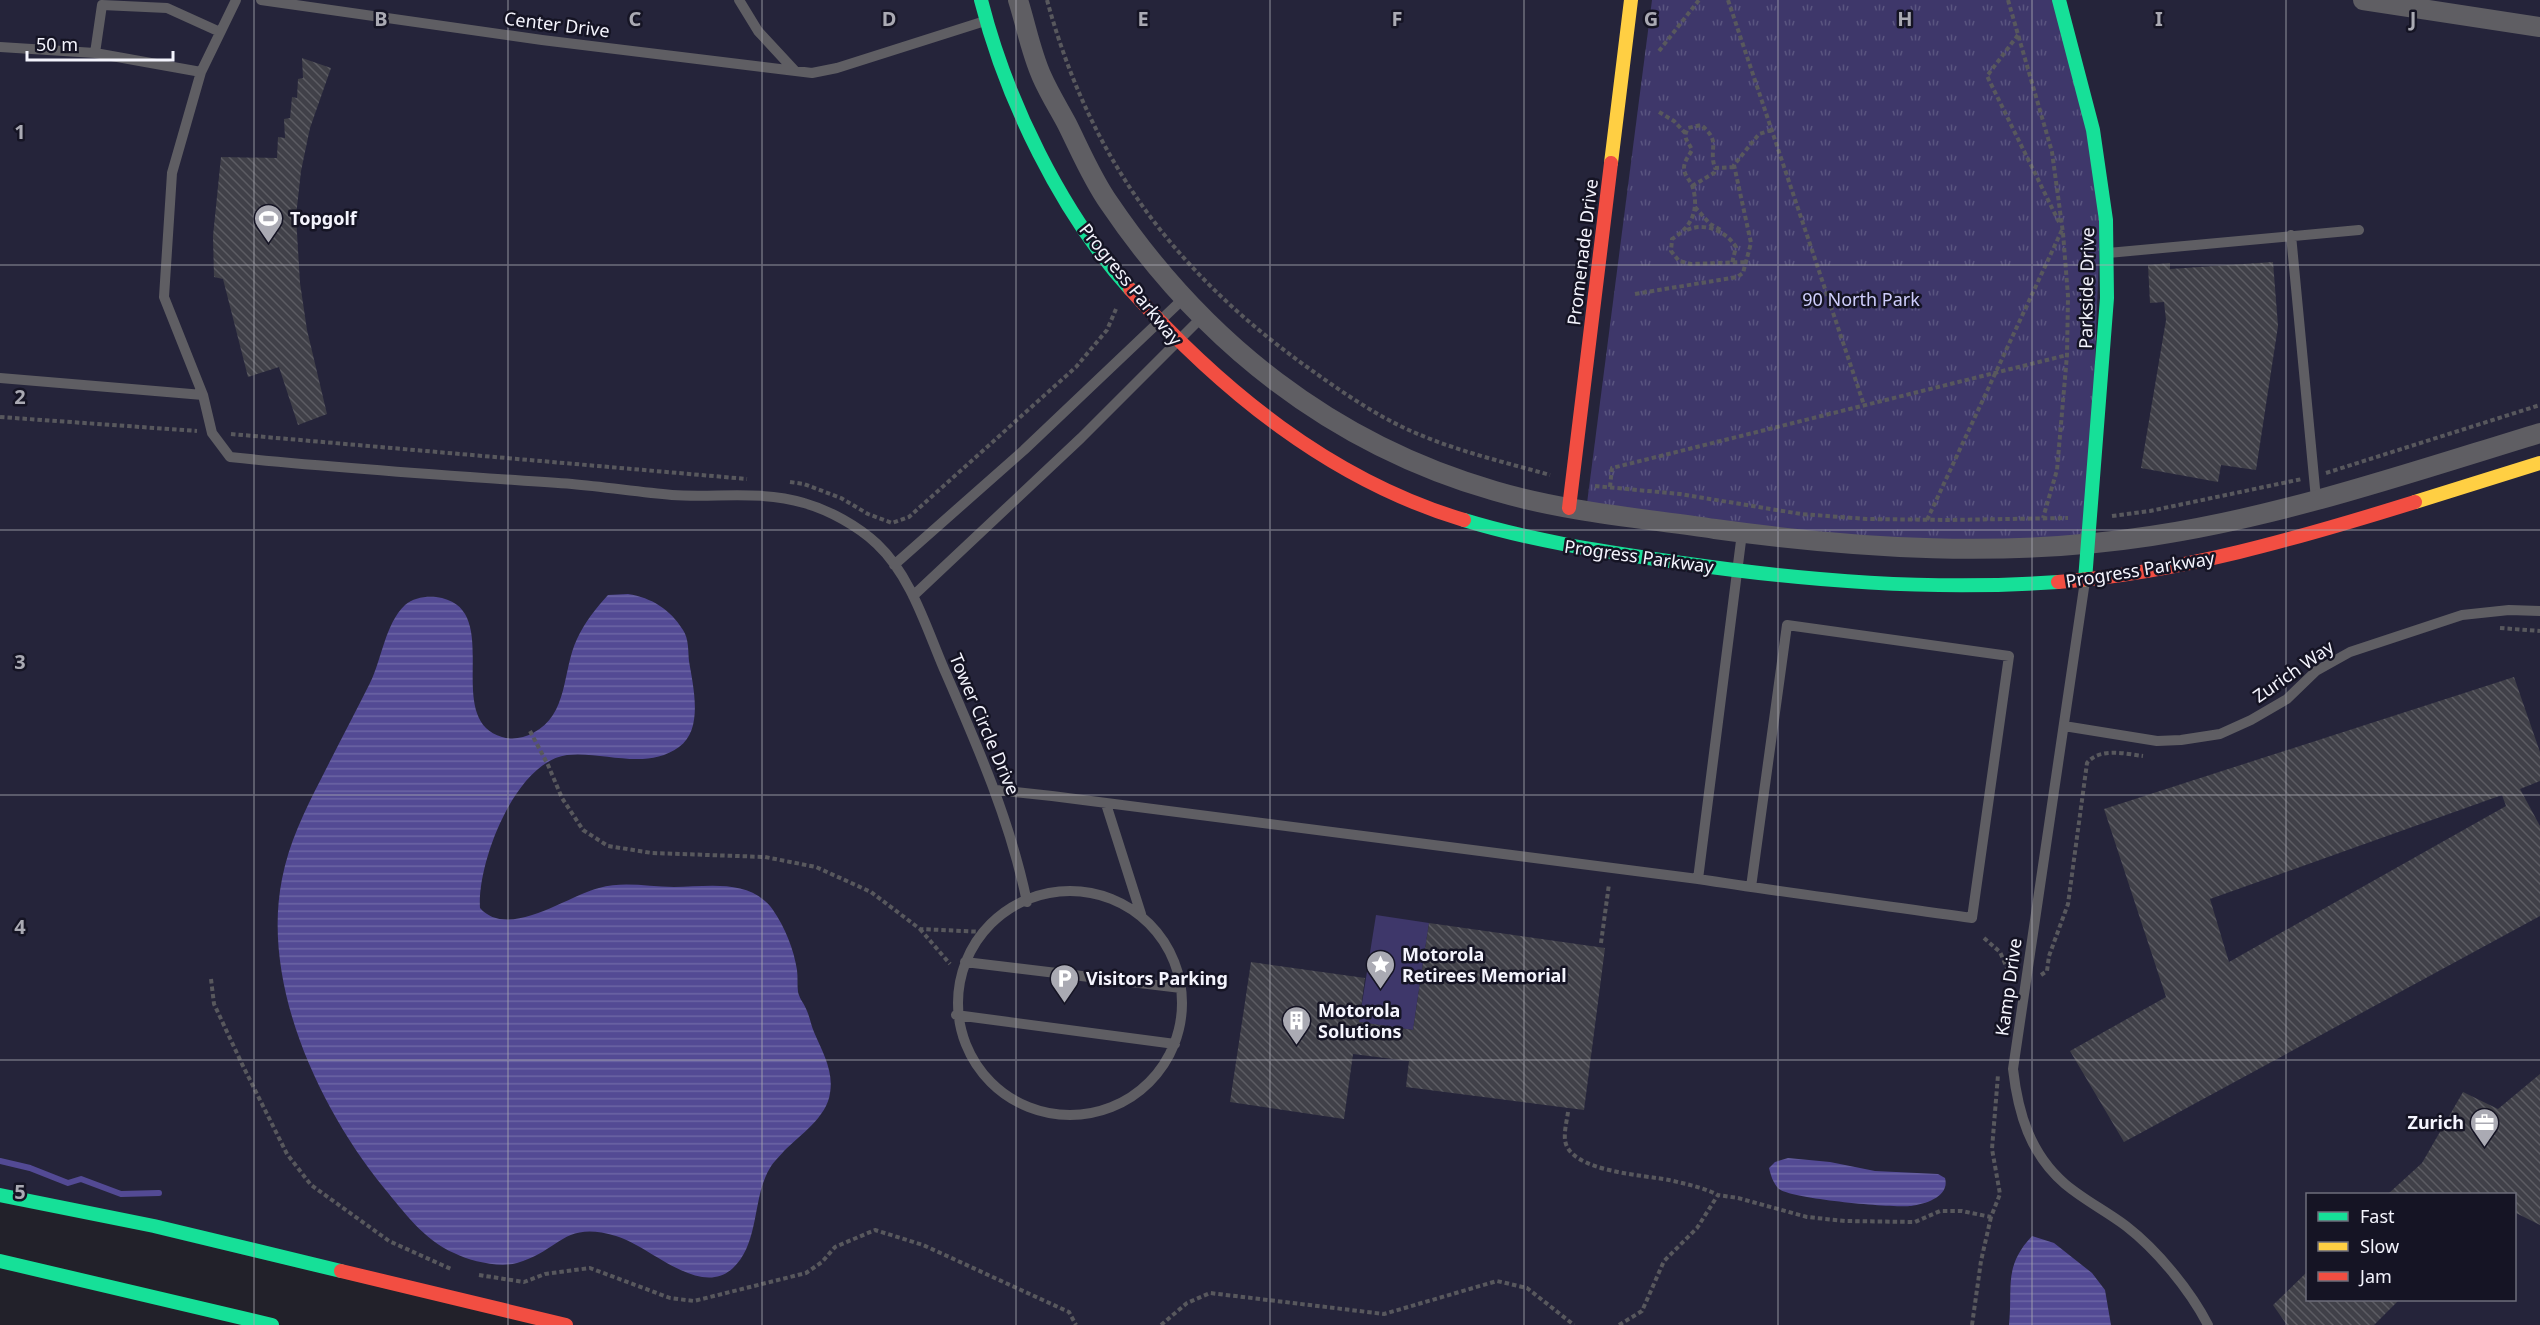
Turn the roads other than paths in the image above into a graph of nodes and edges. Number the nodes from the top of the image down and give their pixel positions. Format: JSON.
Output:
{"nodes":[{"id":1,"x":236,"y":0,"type":"edge"},
{"id":2,"x":261,"y":0,"type":"edge"},
{"id":3,"x":739,"y":0,"type":"edge"},
{"id":4,"x":981,"y":0,"type":"edge"},
{"id":5,"x":1018,"y":0,"type":"edge"},
{"id":6,"x":1631,"y":0,"type":"edge"},
{"id":7,"x":2059,"y":0,"type":"edge"},
{"id":8,"x":2369,"y":0,"type":"edge"},
{"id":9,"x":985,"y":21,"type":"junction"},
{"id":10,"x":2540,"y":27,"type":"edge"},
{"id":11,"x":220,"y":32,"type":"junction"},
{"id":12,"x":0,"y":47,"type":"edge"},
{"id":13,"x":95,"y":53,"type":"junction"},
{"id":14,"x":795,"y":71,"type":"junction"},
{"id":15,"x":201,"y":72,"type":"junction"},
{"id":16,"x":2359,"y":230,"type":"dead end"},
{"id":17,"x":2291,"y":236,"type":"junction"},
{"id":18,"x":2108,"y":253,"type":"junction"},
{"id":19,"x":1183,"y":299,"type":"junction"},
{"id":20,"x":1201,"y":318,"type":"junction"},
{"id":21,"x":1158,"y":322,"type":"junction"},
{"id":22,"x":1177,"y":342,"type":"junction"},
{"id":23,"x":0,"y":378,"type":"edge"},
{"id":24,"x":203,"y":395,"type":"junction"},
{"id":25,"x":2540,"y":433,"type":"edge"},
{"id":26,"x":2540,"y":463,"type":"edge"},
{"id":27,"x":2316,"y":499,"type":"junction"},
{"id":28,"x":1569,"y":508,"type":"junction"},
{"id":29,"x":1742,"y":533,"type":"junction"},
{"id":30,"x":2088,"y":544,"type":"junction"},
{"id":31,"x":894,"y":565,"type":"junction"},
{"id":32,"x":1737,"y":571,"type":"junction"},
{"id":33,"x":2085,"y":580,"type":"junction"},
{"id":34,"x":913,"y":596,"type":"junction"},
{"id":35,"x":2540,"y":611,"type":"edge"},
{"id":36,"x":2064,"y":726,"type":"junction"},
{"id":37,"x":996,"y":790,"type":"junction"},
{"id":38,"x":1106,"y":804,"type":"junction"},
{"id":39,"x":1698,"y":879,"type":"junction"},
{"id":40,"x":1751,"y":887,"type":"junction"},
{"id":41,"x":1027,"y":902,"type":"junction"},
{"id":42,"x":1141,"y":914,"type":"junction"},
{"id":43,"x":966,"y":962,"type":"junction"},
{"id":44,"x":1180,"y":988,"type":"junction"},
{"id":45,"x":956,"y":1015,"type":"junction"},
{"id":46,"x":1175,"y":1044,"type":"junction"},
{"id":47,"x":0,"y":1195,"type":"edge"},
{"id":48,"x":0,"y":1261,"type":"edge"},
{"id":49,"x":272,"y":1325,"type":"edge"},
{"id":50,"x":566,"y":1325,"type":"edge"},
{"id":51,"x":2208,"y":1325,"type":"edge"}],
"edges":[{"from":1,"to":11,"type":"lane","name":"Tower Circle Drive"},
{"from":2,"to":14,"type":"lane","name":"Center Drive"},
{"from":3,"to":14,"type":"lane"},
{"from":4,"to":9,"type":"main road","name":"Progress Parkway"},
{"from":5,"to":19,"type":"street","name":"Progress Parkway"},
{"from":6,"to":28,"type":"main road","name":"Promenade Drive"},
{"from":7,"to":18,"type":"main road","name":"Parkside Drive"},
{"from":8,"to":10,"type":"street"},
{"from":9,"to":14,"type":"lane","name":"Center Drive"},
{"from":9,"to":21,"type":"main road","name":"Progress Parkway"},
{"from":11,"to":13,"type":"lane"},
{"from":11,"to":15,"type":"lane","name":"Tower Circle Drive"},
{"from":12,"to":13,"type":"lane"},
{"from":13,"to":15,"type":"lane"},
{"from":15,"to":24,"type":"lane","name":"Tower Circle Drive"},
{"from":16,"to":17,"type":"lane"},
{"from":17,"to":18,"type":"lane"},
{"from":17,"to":27,"type":"lane"},
{"from":18,"to":30,"type":"main road","name":"Parkside Drive"},
{"from":19,"to":20,"type":"street","name":"Progress Parkway"},
{"from":19,"to":21,"type":"lane"},
{"from":20,"to":22,"type":"lane"},
{"from":20,"to":28,"type":"street","name":"Progress Parkway"},
{"from":21,"to":22,"type":"main road","name":"Progress Parkway"},
{"from":21,"to":31,"type":"lane"},
{"from":22,"to":32,"type":"main road","name":"Progress Parkway"},
{"from":22,"to":34,"type":"lane"},
{"from":23,"to":24,"type":"lane"},
{"from":24,"to":31,"type":"lane","name":"Tower Circle Drive"},
{"from":25,"to":27,"type":"street","name":"Progress Parkway"},
{"from":26,"to":33,"type":"main road","name":"Progress Parkway"},
{"from":27,"to":30,"type":"street","name":"Progress Parkway"},
{"from":28,"to":29,"type":"street","name":"Progress Parkway"},
{"from":29,"to":30,"type":"street","name":"Progress Parkway"},
{"from":29,"to":32,"type":"lane"},
{"from":30,"to":33,"type":"main road","name":"Parkside Drive"},
{"from":31,"to":34,"type":"lane","name":"Tower Circle Drive"},
{"from":32,"to":33,"type":"main road","name":"Progress Parkway"},
{"from":32,"to":39,"type":"lane"},
{"from":33,"to":36,"type":"lane","name":"Kamp Drive"},
{"from":34,"to":37,"type":"lane","name":"Tower Circle Drive"},
{"from":35,"to":36,"type":"lane","name":"Zurich Way"},
{"from":36,"to":51,"type":"lane","name":"Kamp Drive"},
{"from":37,"to":38,"type":"lane"},
{"from":37,"to":41,"type":"lane","name":"Tower Circle Drive"},
{"from":38,"to":39,"type":"lane"},
{"from":38,"to":42,"type":"lane"},
{"from":39,"to":40,"type":"lane"},
{"from":40,"to":40,"type":"lane"},
{"from":41,"to":42,"type":"lane"},
{"from":41,"to":43,"type":"lane"},
{"from":42,"to":44,"type":"lane"},
{"from":43,"to":44,"type":"lane"},
{"from":43,"to":45,"type":"lane"},
{"from":44,"to":46,"type":"lane"},
{"from":45,"to":46,"type":"lane"},
{"from":45,"to":46,"type":"lane"},
{"from":47,"to":50,"type":"main road"},
{"from":48,"to":49,"type":"main road"}]}
